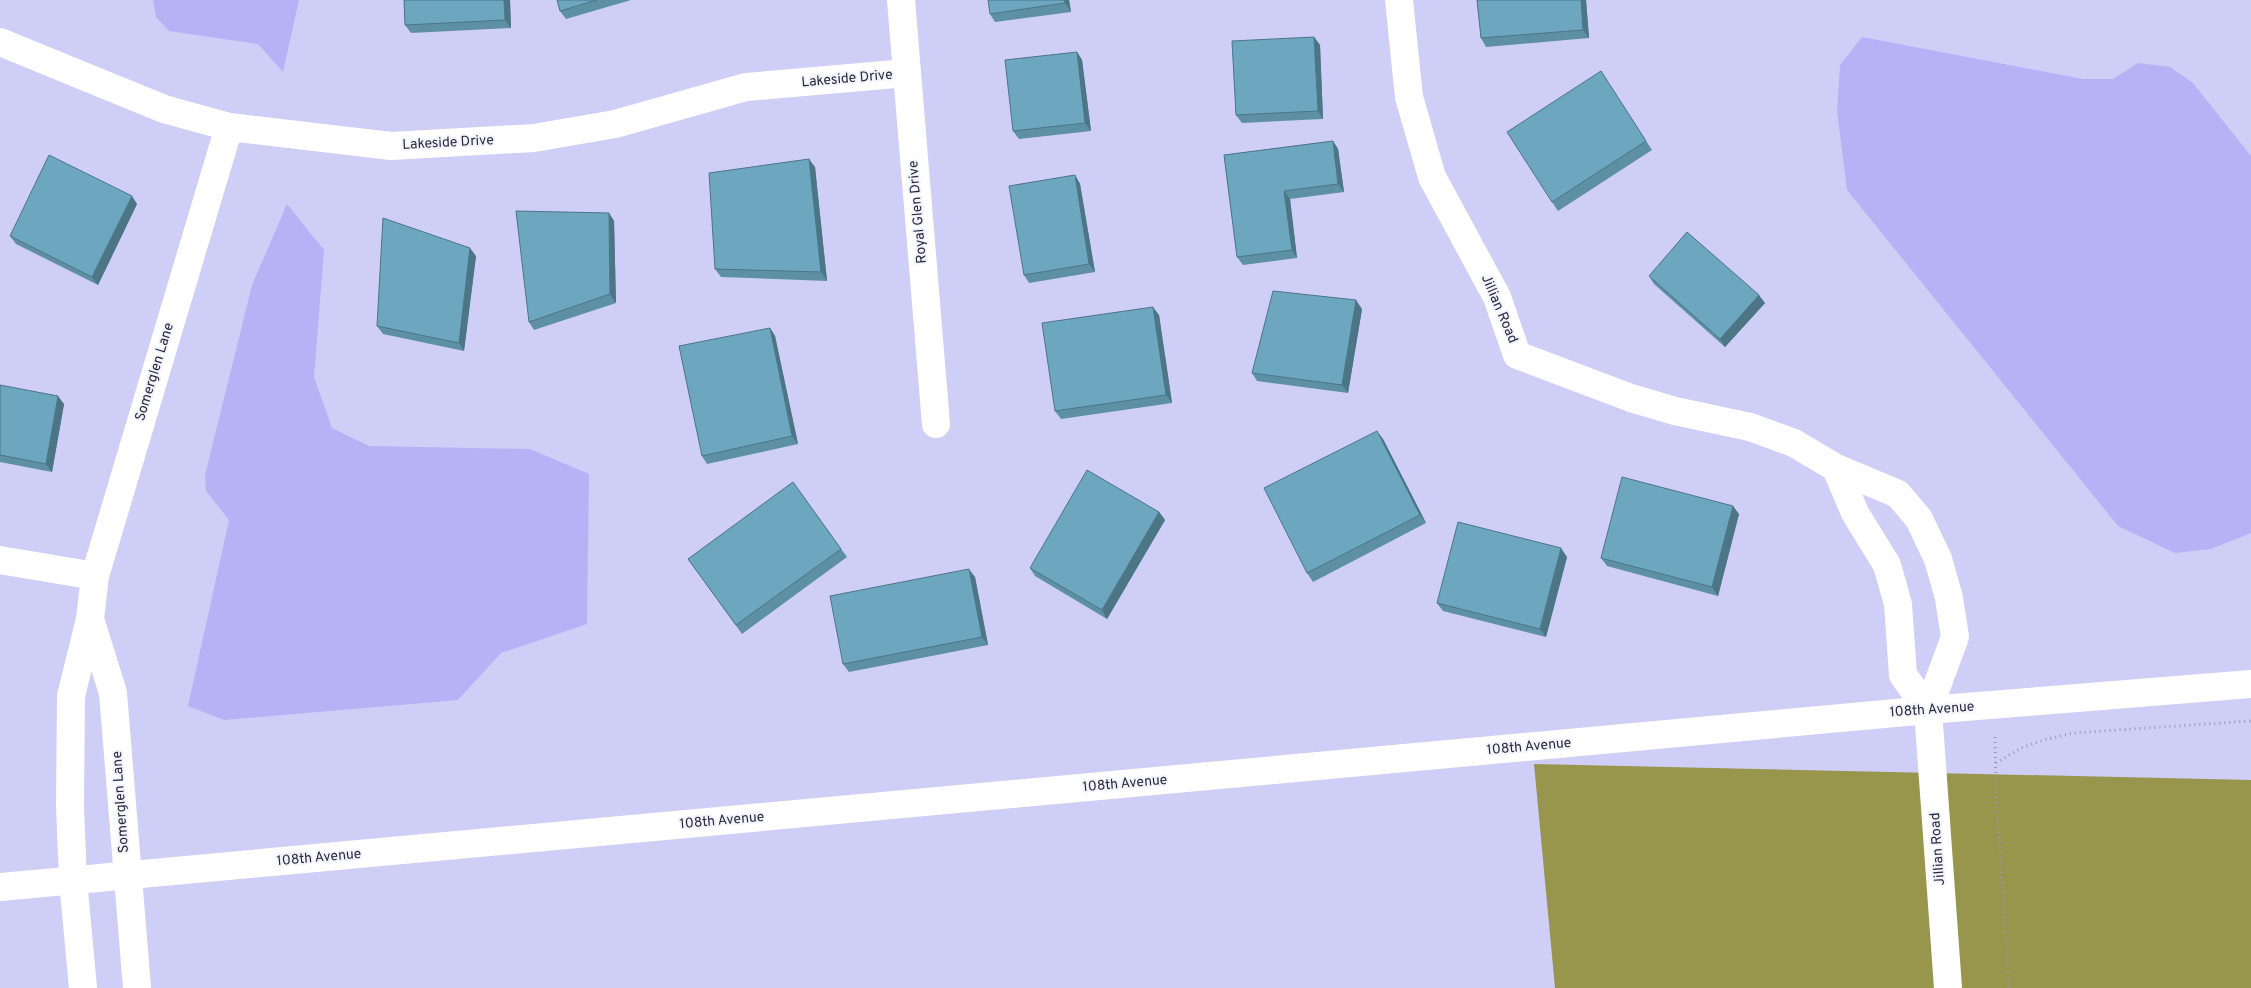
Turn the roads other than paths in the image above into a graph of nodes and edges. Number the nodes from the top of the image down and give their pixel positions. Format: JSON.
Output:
{"nodes":[{"id":1,"x":900,"y":0,"type":"edge"},
{"id":2,"x":1400,"y":0,"type":"edge"},
{"id":3,"x":0,"y":42,"type":"edge"},
{"id":4,"x":907,"y":73,"type":"junction"},
{"id":5,"x":229,"y":127,"type":"junction"},
{"id":6,"x":936,"y":424,"type":"dead end"},
{"id":7,"x":1836,"y":468,"type":"junction"},
{"id":8,"x":0,"y":560,"type":"edge"},
{"id":9,"x":95,"y":576,"type":"junction"},
{"id":10,"x":90,"y":619,"type":"junction"},
{"id":11,"x":2251,"y":684,"type":"edge"},
{"id":12,"x":1928,"y":710,"type":"junction"},
{"id":13,"x":127,"y":876,"type":"junction"},
{"id":14,"x":74,"y":880,"type":"junction"},
{"id":15,"x":0,"y":887,"type":"edge"},
{"id":16,"x":83,"y":988,"type":"edge"},
{"id":17,"x":137,"y":988,"type":"edge"},
{"id":18,"x":1948,"y":988,"type":"edge"}],
"edges":[{"from":1,"to":4,"type":"street","name":"Royal Glen Drive"},
{"from":2,"to":7,"type":"street","name":"Jillian Road"},
{"from":3,"to":5,"type":"street","name":"Lakeside Drive"},
{"from":4,"to":5,"type":"street","name":"Lakeside Drive"},
{"from":4,"to":6,"type":"street","name":"Royal Glen Drive"},
{"from":5,"to":9,"type":"street","name":"Somerglen Lane"},
{"from":7,"to":12,"type":"street"},
{"from":7,"to":12,"type":"street","name":"Jillian Road"},
{"from":8,"to":9,"type":"street"},
{"from":9,"to":10,"type":"street","name":"Somerglen Lane"},
{"from":10,"to":13,"type":"street","name":"Somerglen Lane"},
{"from":10,"to":14,"type":"street","name":"Somerglen Lane"},
{"from":11,"to":12,"type":"street","name":"108th Avenue"},
{"from":12,"to":13,"type":"street","name":"108th Avenue"},
{"from":12,"to":18,"type":"street","name":"Jillian Road"},
{"from":13,"to":14,"type":"street","name":"108th Avenue"},
{"from":13,"to":17,"type":"street","name":"Somerglen Lane"},
{"from":14,"to":15,"type":"street","name":"108th Avenue"},
{"from":14,"to":16,"type":"street","name":"Somerglen Lane"}]}
